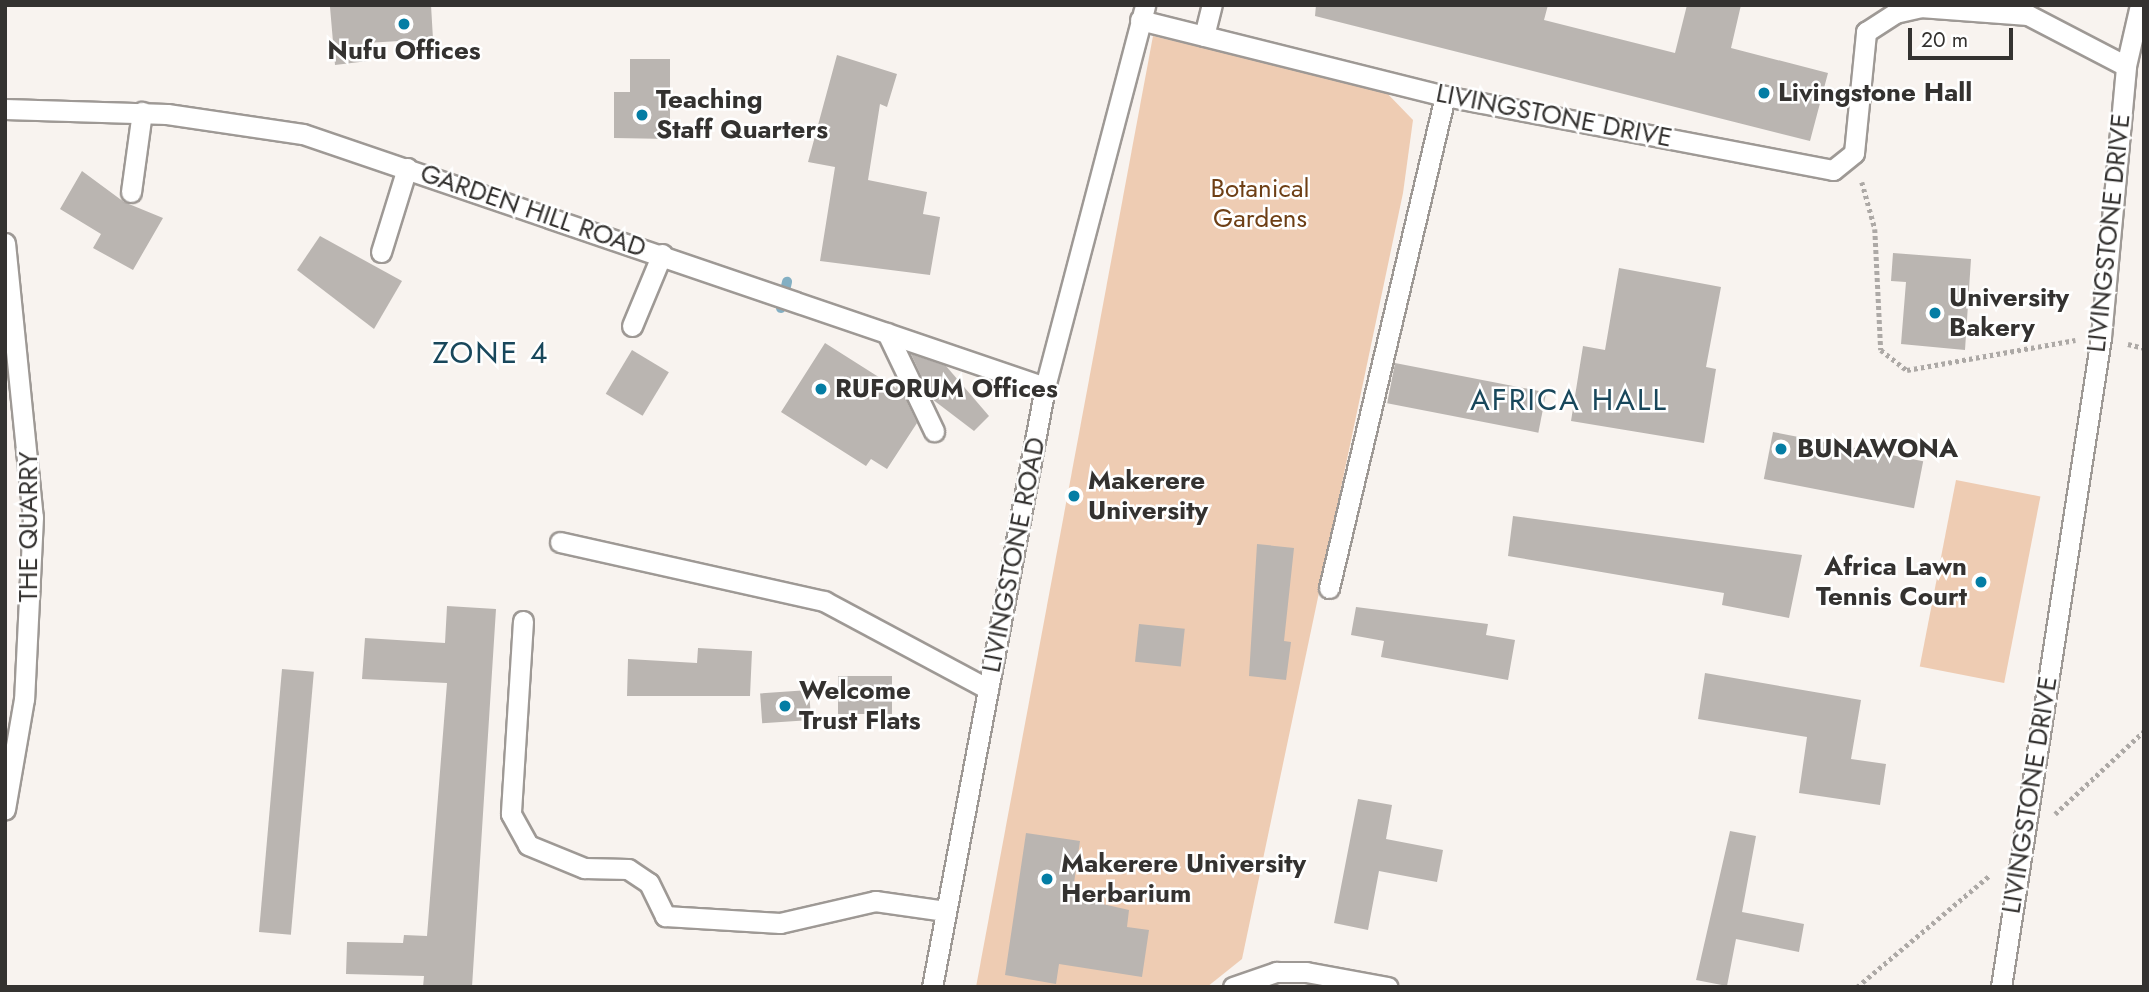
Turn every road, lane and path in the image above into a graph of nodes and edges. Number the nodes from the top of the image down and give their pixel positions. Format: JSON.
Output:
{"nodes":[{"id":1,"x":1212,"y":5,"type":"edge"},
{"id":2,"x":2140,"y":5,"type":"edge"},
{"id":3,"x":1142,"y":13,"type":"edge"},
{"id":4,"x":1204,"y":36,"type":"junction"},
{"id":5,"x":2126,"y":66,"type":"junction"},
{"id":6,"x":1445,"y":96,"type":"junction"},
{"id":7,"x":5,"y":109,"type":"edge"},
{"id":8,"x":142,"y":112,"type":"junction"},
{"id":9,"x":1854,"y":153,"type":"junction"},
{"id":10,"x":407,"y":168,"type":"junction"},
{"id":11,"x":131,"y":192,"type":"dead end"},
{"id":12,"x":5,"y":243,"type":"edge"},
{"id":13,"x":380,"y":252,"type":"dead end"},
{"id":14,"x":662,"y":254,"type":"junction"},
{"id":15,"x":632,"y":326,"type":"dead end"},
{"id":16,"x":887,"y":333,"type":"junction"},
{"id":17,"x":2101,"y":337,"type":"junction"},
{"id":18,"x":1045,"y":387,"type":"junction"},
{"id":19,"x":934,"y":431,"type":"dead end"},
{"id":20,"x":560,"y":542,"type":"dead end"},
{"id":21,"x":1329,"y":588,"type":"dead end"},
{"id":22,"x":523,"y":621,"type":"dead end"},
{"id":23,"x":988,"y":689,"type":"junction"},
{"id":24,"x":2144,"y":731,"type":"edge"},
{"id":25,"x":5,"y":810,"type":"edge"},
{"id":26,"x":2022,"y":847,"type":"junction"},
{"id":27,"x":945,"y":911,"type":"junction"},
{"id":28,"x":932,"y":987,"type":"edge"},
{"id":29,"x":1233,"y":987,"type":"edge"},
{"id":30,"x":1388,"y":987,"type":"edge"},
{"id":31,"x":1857,"y":987,"type":"edge"},
{"id":32,"x":2001,"y":987,"type":"edge"}],
"edges":[{"from":1,"to":4,"type":"lane"},
{"from":2,"to":5,"type":"lane","name":"LIVINGSTONE DRIVE"},
{"from":3,"to":4,"type":"lane","name":"LIVINGSTONE DRIVE"},
{"from":3,"to":18,"type":"lane","name":"LIVINGSTONE ROAD"},
{"from":4,"to":6,"type":"lane","name":"LIVINGSTONE DRIVE"},
{"from":5,"to":9,"type":"lane"},
{"from":5,"to":17,"type":"lane","name":"LIVINGSTONE DRIVE"},
{"from":6,"to":9,"type":"lane","name":"LIVINGSTONE DRIVE"},
{"from":6,"to":21,"type":"lane"},
{"from":7,"to":8,"type":"lane","name":"GARDEN HILL ROAD"},
{"from":8,"to":10,"type":"lane","name":"GARDEN HILL ROAD"},
{"from":8,"to":11,"type":"lane"},
{"from":9,"to":17,"type":"path"},
{"from":10,"to":13,"type":"lane"},
{"from":10,"to":14,"type":"lane","name":"GARDEN HILL ROAD"},
{"from":12,"to":25,"type":"lane","name":"THE QUARRY"},
{"from":14,"to":15,"type":"lane"},
{"from":14,"to":16,"type":"lane","name":"GARDEN HILL ROAD"},
{"from":16,"to":18,"type":"lane","name":"GARDEN HILL ROAD"},
{"from":16,"to":19,"type":"lane"},
{"from":17,"to":26,"type":"lane","name":"LIVINGSTONE DRIVE"},
{"from":18,"to":23,"type":"lane","name":"LIVINGSTONE ROAD"},
{"from":20,"to":23,"type":"lane"},
{"from":22,"to":27,"type":"lane"},
{"from":23,"to":27,"type":"lane","name":"LIVINGSTONE ROAD"},
{"from":24,"to":26,"type":"path"},
{"from":26,"to":31,"type":"path"},
{"from":26,"to":32,"type":"lane","name":"LIVINGSTONE DRIVE"},
{"from":27,"to":28,"type":"lane","name":"LIVINGSTONE ROAD"},
{"from":29,"to":30,"type":"lane"}]}
